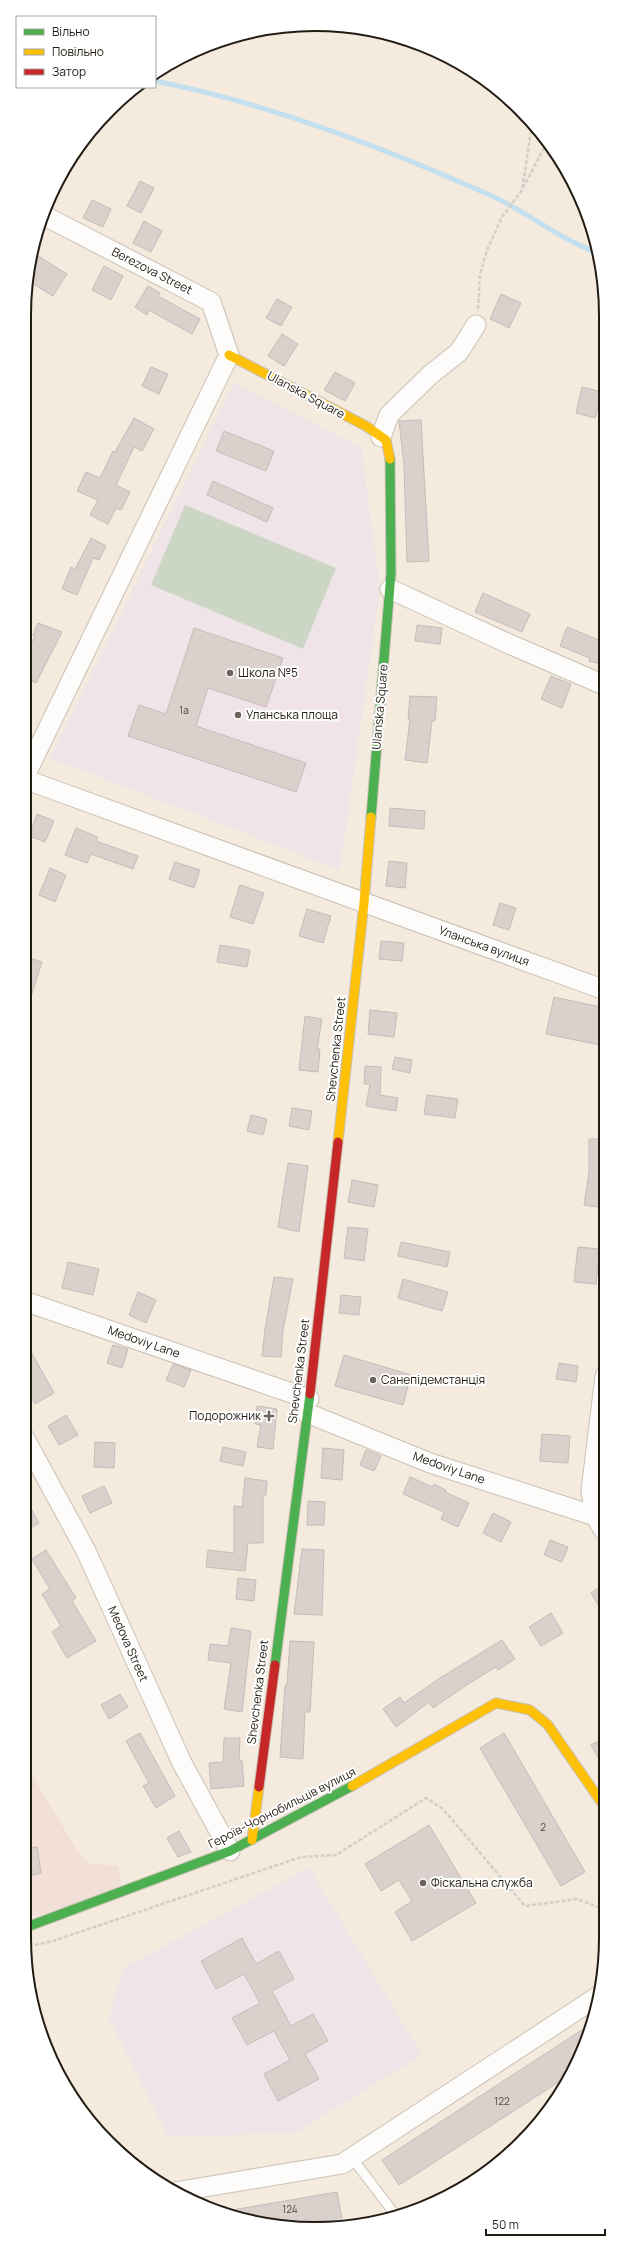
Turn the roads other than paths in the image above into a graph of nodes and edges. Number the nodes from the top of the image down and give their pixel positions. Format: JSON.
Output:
{"nodes":[{"id":1,"x":48,"y":218,"type":"edge"},
{"id":2,"x":476,"y":325,"type":"road end"},
{"id":3,"x":229,"y":355,"type":"junction"},
{"id":4,"x":381,"y":437,"type":"junction"},
{"id":5,"x":390,"y":589,"type":"junction"},
{"id":6,"x":599,"y":683,"type":"edge"},
{"id":7,"x":31,"y":764,"type":"edge"},
{"id":8,"x":31,"y":781,"type":"edge"},
{"id":9,"x":364,"y":903,"type":"junction"},
{"id":10,"x":599,"y":988,"type":"edge"},
{"id":11,"x":31,"y":1304,"type":"edge"},
{"id":12,"x":308,"y":1406,"type":"junction"},
{"id":13,"x":599,"y":1425,"type":"edge"},
{"id":14,"x":31,"y":1450,"type":"edge"},
{"id":15,"x":594,"y":1516,"type":"junction"},
{"id":16,"x":599,"y":1523,"type":"edge"},
{"id":17,"x":599,"y":1799,"type":"edge"},
{"id":18,"x":252,"y":1840,"type":"junction"},
{"id":19,"x":230,"y":1851,"type":"junction"},
{"id":20,"x":31,"y":1925,"type":"edge"},
{"id":21,"x":592,"y":2000,"type":"edge"},
{"id":22,"x":352,"y":2158,"type":"junction"},
{"id":23,"x":184,"y":2190,"type":"edge"},
{"id":24,"x":392,"y":2211,"type":"edge"}],
"edges":[{"from":1,"to":3,"type":"street","name":"Berezova Street"},
{"from":2,"to":4,"type":"street"},
{"from":3,"to":4,"type":"street","name":"Ulanska Square"},
{"from":3,"to":7,"type":"street"},
{"from":4,"to":5,"type":"street","name":"Ulanska Square"},
{"from":5,"to":6,"type":"street"},
{"from":5,"to":9,"type":"street","name":"Ulanska Square"},
{"from":8,"to":9,"type":"street"},
{"from":9,"to":10,"type":"street","name":"Уланська вулиця"},
{"from":9,"to":12,"type":"street","name":"Shevchenka Street"},
{"from":11,"to":12,"type":"street","name":"Medoviy Lane"},
{"from":12,"to":15,"type":"street","name":"Medoviy Lane"},
{"from":12,"to":18,"type":"street","name":"Shevchenka Street"},
{"from":13,"to":15,"type":"street"},
{"from":14,"to":19,"type":"street","name":"Medova Street"},
{"from":15,"to":16,"type":"street"},
{"from":17,"to":18,"type":"street","name":"Героїв-Чорнобильців вулиця"},
{"from":18,"to":19,"type":"street","name":"Героїв-Чорнобильців вулиця"},
{"from":19,"to":20,"type":"street","name":"Героїв-Чорнобильців вулиця"},
{"from":21,"to":22,"type":"street"},
{"from":22,"to":23,"type":"street"},
{"from":22,"to":24,"type":"lane"}]}
